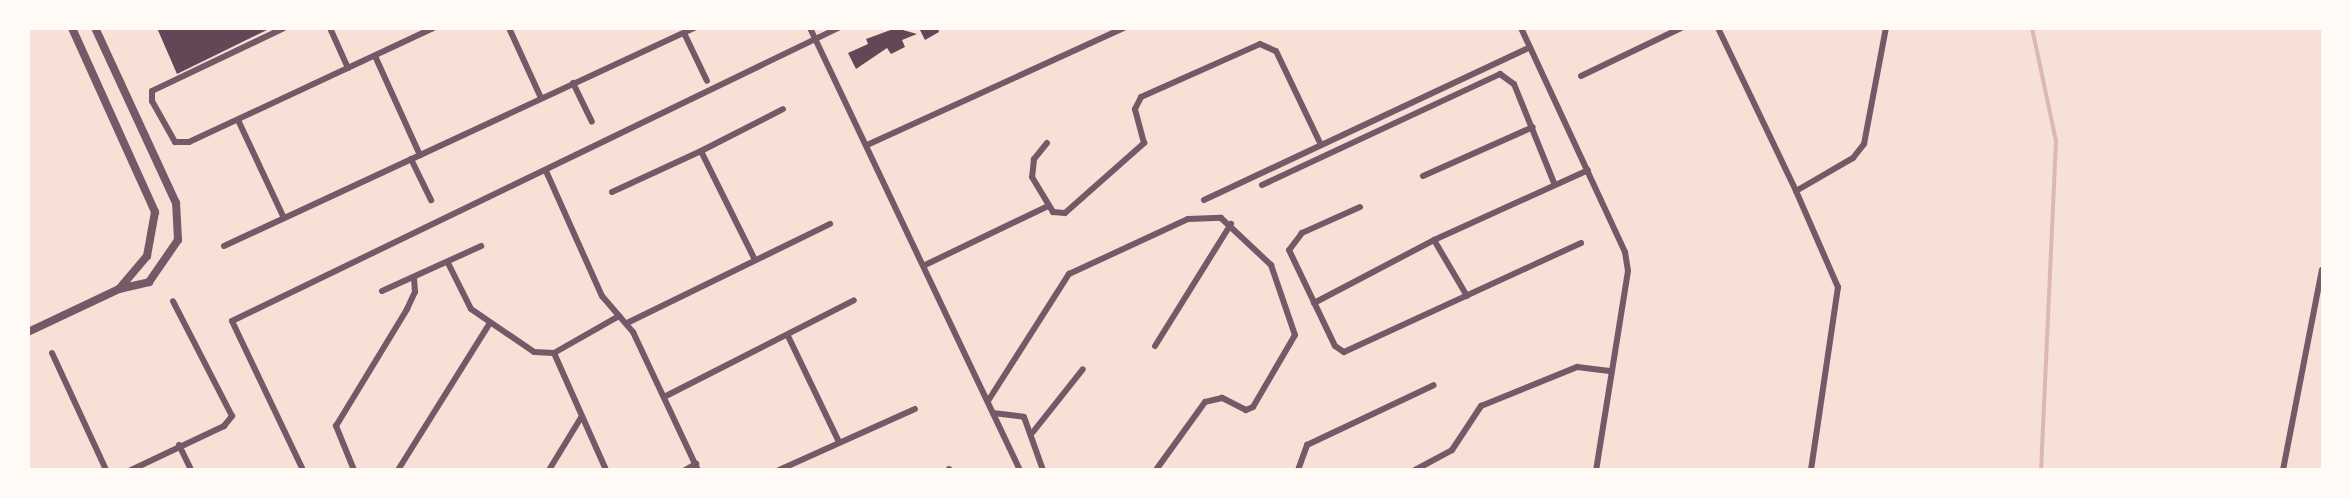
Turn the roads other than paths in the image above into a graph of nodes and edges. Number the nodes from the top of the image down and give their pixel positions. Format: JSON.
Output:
{"nodes":[{"id":1,"x":74,"y":28,"type":"edge"},
{"id":2,"x":95,"y":28,"type":"edge"},
{"id":3,"x":284,"y":28,"type":"edge"},
{"id":4,"x":330,"y":28,"type":"edge"},
{"id":5,"x":433,"y":28,"type":"edge"},
{"id":6,"x":509,"y":28,"type":"edge"},
{"id":7,"x":674,"y":28,"type":"edge"},
{"id":8,"x":694,"y":28,"type":"edge"},
{"id":9,"x":810,"y":28,"type":"edge"},
{"id":10,"x":838,"y":28,"type":"edge"},
{"id":11,"x":1124,"y":28,"type":"edge"},
{"id":12,"x":1521,"y":28,"type":"edge"},
{"id":13,"x":1682,"y":28,"type":"edge"},
{"id":14,"x":1718,"y":28,"type":"edge"},
{"id":15,"x":1886,"y":28,"type":"edge"},
{"id":16,"x":684,"y":33,"type":"junction"},
{"id":17,"x":677,"y":37,"type":"junction"},
{"id":18,"x":817,"y":42,"type":"junction"},
{"id":19,"x":1530,"y":46,"type":"junction"},
{"id":20,"x":375,"y":56,"type":"junction"},
{"id":21,"x":348,"y":68,"type":"junction"},
{"id":22,"x":1581,"y":76,"type":"dead end"},
{"id":23,"x":707,"y":81,"type":"dead end"},
{"id":24,"x":573,"y":84,"type":"junction"},
{"id":25,"x":541,"y":98,"type":"junction"},
{"id":26,"x":783,"y":109,"type":"dead end"},
{"id":27,"x":238,"y":120,"type":"junction"},
{"id":28,"x":592,"y":122,"type":"dead end"},
{"id":29,"x":1533,"y":127,"type":"junction"},
{"id":30,"x":1047,"y":143,"type":"dead end"},
{"id":31,"x":1320,"y":143,"type":"junction"},
{"id":32,"x":867,"y":145,"type":"junction"},
{"id":33,"x":701,"y":151,"type":"junction"},
{"id":34,"x":420,"y":155,"type":"junction"},
{"id":35,"x":411,"y":159,"type":"junction"},
{"id":36,"x":1588,"y":170,"type":"junction"},
{"id":37,"x":546,"y":171,"type":"junction"},
{"id":38,"x":1423,"y":176,"type":"dead end"},
{"id":39,"x":1554,"y":183,"type":"junction"},
{"id":40,"x":1262,"y":185,"type":"dead end"},
{"id":41,"x":1796,"y":191,"type":"junction"},
{"id":42,"x":612,"y":192,"type":"dead end"},
{"id":43,"x":431,"y":200,"type":"dead end"},
{"id":44,"x":1204,"y":200,"type":"dead end"},
{"id":45,"x":1048,"y":206,"type":"junction"},
{"id":46,"x":1360,"y":207,"type":"dead end"},
{"id":47,"x":284,"y":218,"type":"junction"},
{"id":48,"x":830,"y":224,"type":"dead end"},
{"id":49,"x":1231,"y":224,"type":"junction"},
{"id":50,"x":1434,"y":240,"type":"junction"},
{"id":51,"x":1581,"y":243,"type":"dead end"},
{"id":52,"x":224,"y":246,"type":"dead end"},
{"id":53,"x":481,"y":246,"type":"dead end"},
{"id":54,"x":754,"y":258,"type":"junction"},
{"id":55,"x":448,"y":262,"type":"junction"},
{"id":56,"x":925,"y":265,"type":"junction"},
{"id":57,"x":2322,"y":270,"type":"edge"},
{"id":58,"x":414,"y":277,"type":"junction"},
{"id":59,"x":119,"y":289,"type":"junction"},
{"id":60,"x":382,"y":291,"type":"dead end"},
{"id":61,"x":1467,"y":296,"type":"junction"},
{"id":62,"x":854,"y":300,"type":"dead end"},
{"id":63,"x":173,"y":301,"type":"dead end"},
{"id":64,"x":1314,"y":303,"type":"junction"},
{"id":65,"x":619,"y":316,"type":"junction"},
{"id":66,"x":627,"y":322,"type":"junction"},
{"id":67,"x":490,"y":323,"type":"junction"},
{"id":68,"x":28,"y":332,"type":"edge"},
{"id":69,"x":788,"y":336,"type":"junction"},
{"id":70,"x":1155,"y":346,"type":"dead end"},
{"id":71,"x":52,"y":352,"type":"dead end"},
{"id":72,"x":554,"y":353,"type":"junction"},
{"id":73,"x":1083,"y":369,"type":"dead end"},
{"id":74,"x":1612,"y":370,"type":"junction"},
{"id":75,"x":1434,"y":385,"type":"dead end"},
{"id":76,"x":664,"y":397,"type":"junction"},
{"id":77,"x":988,"y":401,"type":"junction"},
{"id":78,"x":915,"y":409,"type":"dead end"},
{"id":79,"x":993,"y":412,"type":"junction"},
{"id":80,"x":582,"y":416,"type":"junction"},
{"id":81,"x":1033,"y":432,"type":"junction"},
{"id":82,"x":839,"y":442,"type":"junction"},
{"id":83,"x":179,"y":445,"type":"junction"},
{"id":84,"x":697,"y":467,"type":"edge"},
{"id":85,"x":106,"y":470,"type":"edge"},
{"id":86,"x":131,"y":470,"type":"edge"},
{"id":87,"x":191,"y":470,"type":"edge"},
{"id":88,"x":303,"y":470,"type":"edge"},
{"id":89,"x":354,"y":470,"type":"edge"},
{"id":90,"x":398,"y":470,"type":"edge"},
{"id":91,"x":549,"y":470,"type":"edge"},
{"id":92,"x":606,"y":470,"type":"edge"},
{"id":93,"x":685,"y":470,"type":"edge"},
{"id":94,"x":779,"y":470,"type":"edge"},
{"id":95,"x":1020,"y":470,"type":"edge"},
{"id":96,"x":1043,"y":470,"type":"edge"},
{"id":97,"x":1156,"y":470,"type":"edge"},
{"id":98,"x":1298,"y":470,"type":"edge"},
{"id":99,"x":1415,"y":470,"type":"edge"},
{"id":100,"x":1596,"y":470,"type":"edge"},
{"id":101,"x":1811,"y":470,"type":"edge"},
{"id":102,"x":2283,"y":470,"type":"edge"}],
"edges":[{"from":1,"to":59,"type":"street"},
{"from":2,"to":59,"type":"street"},
{"from":3,"to":27,"type":"street"},
{"from":4,"to":21,"type":"street"},
{"from":5,"to":20,"type":"street"},
{"from":6,"to":25,"type":"street"},
{"from":7,"to":17,"type":"street"},
{"from":8,"to":16,"type":"street"},
{"from":9,"to":18,"type":"street"},
{"from":10,"to":18,"type":"street"},
{"from":11,"to":32,"type":"street"},
{"from":12,"to":19,"type":"street"},
{"from":13,"to":22,"type":"street"},
{"from":14,"to":41,"type":"street"},
{"from":15,"to":41,"type":"street"},
{"from":16,"to":17,"type":"street"},
{"from":16,"to":23,"type":"street"},
{"from":17,"to":24,"type":"street"},
{"from":18,"to":32,"type":"street"},
{"from":18,"to":37,"type":"street"},
{"from":19,"to":31,"type":"street"},
{"from":19,"to":36,"type":"street"},
{"from":20,"to":21,"type":"street"},
{"from":20,"to":34,"type":"street"},
{"from":21,"to":27,"type":"street"},
{"from":24,"to":25,"type":"street"},
{"from":24,"to":28,"type":"street"},
{"from":25,"to":34,"type":"street"},
{"from":26,"to":33,"type":"street"},
{"from":27,"to":47,"type":"street"},
{"from":29,"to":38,"type":"street"},
{"from":29,"to":39,"type":"street"},
{"from":29,"to":40,"type":"street"},
{"from":30,"to":45,"type":"street"},
{"from":31,"to":44,"type":"street"},
{"from":31,"to":45,"type":"street"},
{"from":32,"to":56,"type":"street"},
{"from":33,"to":42,"type":"street"},
{"from":33,"to":54,"type":"street"},
{"from":34,"to":35,"type":"street"},
{"from":35,"to":43,"type":"street"},
{"from":35,"to":47,"type":"street"},
{"from":36,"to":39,"type":"street"},
{"from":36,"to":74,"type":"street"},
{"from":37,"to":65,"type":"street"},
{"from":37,"to":88,"type":"street"},
{"from":39,"to":50,"type":"street"},
{"from":41,"to":101,"type":"street"},
{"from":45,"to":56,"type":"street"},
{"from":46,"to":64,"type":"street"},
{"from":47,"to":52,"type":"street"},
{"from":48,"to":54,"type":"street"},
{"from":49,"to":70,"type":"street"},
{"from":49,"to":77,"type":"street"},
{"from":49,"to":97,"type":"street"},
{"from":50,"to":61,"type":"street"},
{"from":50,"to":64,"type":"street"},
{"from":51,"to":61,"type":"street"},
{"from":53,"to":55,"type":"street"},
{"from":54,"to":66,"type":"street"},
{"from":55,"to":58,"type":"street"},
{"from":55,"to":67,"type":"street"},
{"from":56,"to":77,"type":"street"},
{"from":57,"to":102,"type":"street"},
{"from":58,"to":60,"type":"street"},
{"from":58,"to":89,"type":"street"},
{"from":59,"to":68,"type":"street"},
{"from":61,"to":64,"type":"street"},
{"from":62,"to":69,"type":"street"},
{"from":63,"to":83,"type":"street"},
{"from":65,"to":66,"type":"street"},
{"from":65,"to":72,"type":"street"},
{"from":66,"to":76,"type":"street"},
{"from":67,"to":72,"type":"street"},
{"from":67,"to":90,"type":"street"},
{"from":69,"to":76,"type":"street"},
{"from":69,"to":82,"type":"street"},
{"from":71,"to":85,"type":"street"},
{"from":72,"to":80,"type":"street"},
{"from":73,"to":81,"type":"street"},
{"from":74,"to":99,"type":"street"},
{"from":74,"to":100,"type":"street"},
{"from":75,"to":98,"type":"street"},
{"from":76,"to":84,"type":"street"},
{"from":77,"to":79,"type":"street"},
{"from":78,"to":82,"type":"street"},
{"from":79,"to":81,"type":"street"},
{"from":79,"to":95,"type":"street"},
{"from":80,"to":91,"type":"street"},
{"from":80,"to":92,"type":"street"},
{"from":81,"to":96,"type":"street"},
{"from":82,"to":94,"type":"street"},
{"from":83,"to":86,"type":"street"},
{"from":83,"to":87,"type":"street"},
{"from":84,"to":93,"type":"street"}]}
